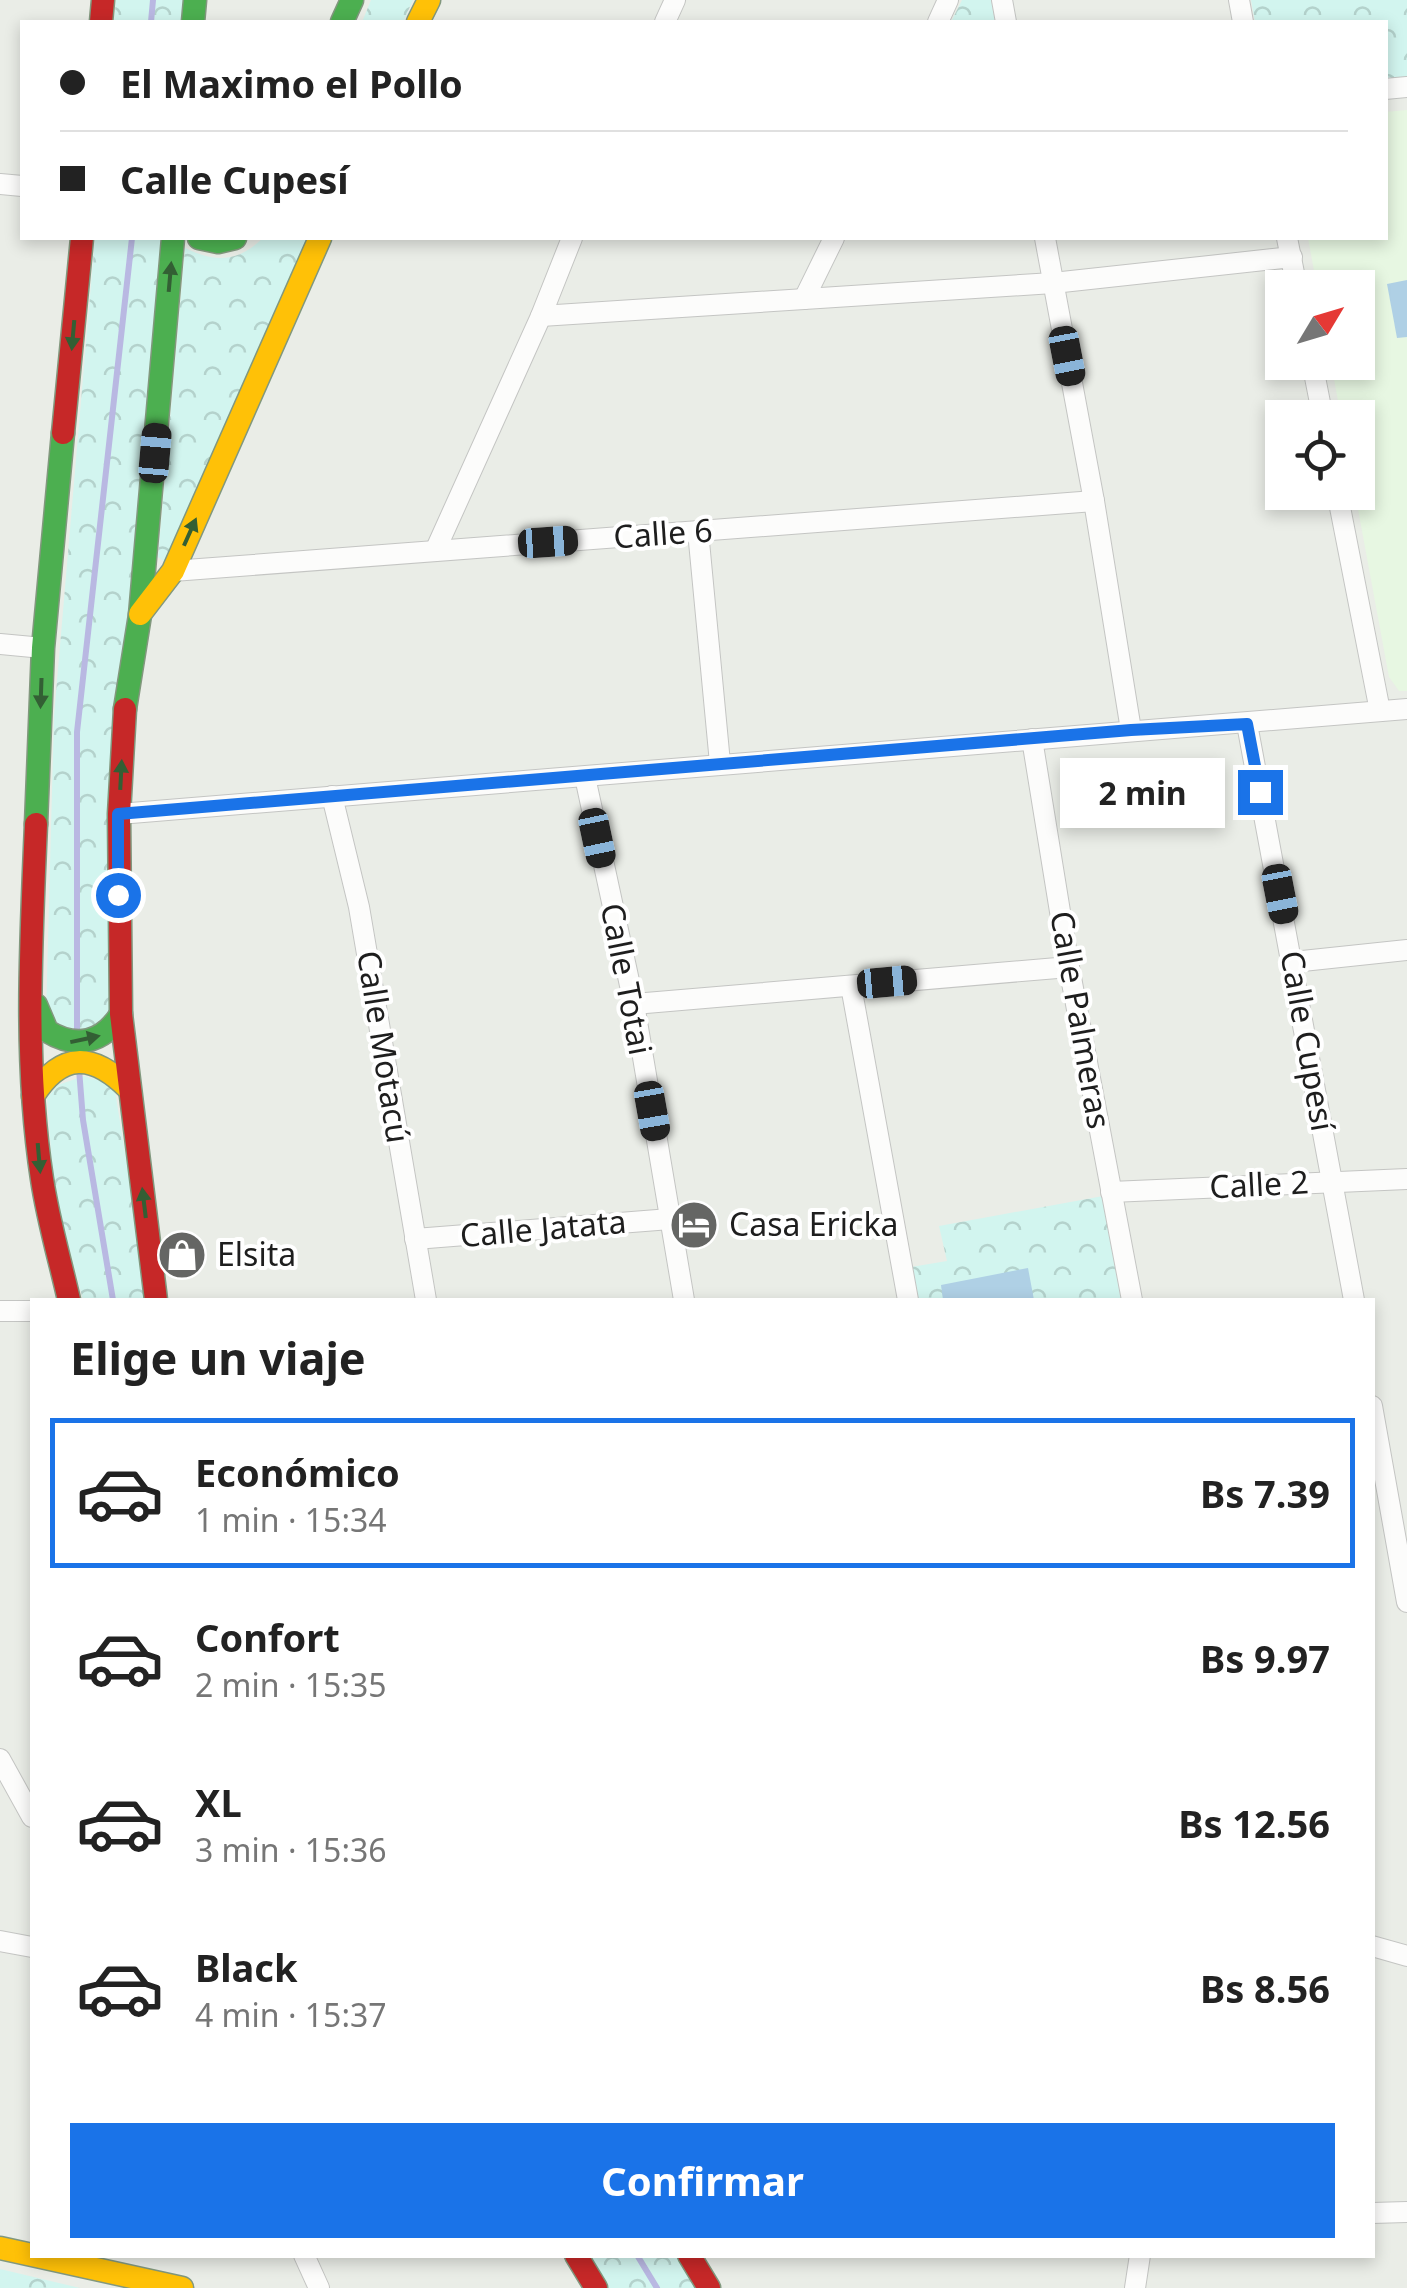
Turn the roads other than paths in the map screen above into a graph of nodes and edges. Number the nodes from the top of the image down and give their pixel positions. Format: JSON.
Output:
{"nodes":[{"id":1,"x":82,"y":240,"type":"edge"},
{"id":2,"x":173,"y":240,"type":"edge"},
{"id":3,"x":319,"y":240,"type":"edge"},
{"id":4,"x":571,"y":240,"type":"edge"},
{"id":5,"x":833,"y":240,"type":"edge"},
{"id":6,"x":1045,"y":240,"type":"edge"},
{"id":7,"x":1289,"y":247,"type":"edge"},
{"id":8,"x":1053,"y":283,"type":"junction"},
{"id":9,"x":804,"y":298,"type":"junction"},
{"id":10,"x":541,"y":316,"type":"junction"},
{"id":11,"x":1094,"y":501,"type":"junction"},
{"id":12,"x":1341,"y":510,"type":"edge"},
{"id":13,"x":698,"y":531,"type":"junction"},
{"id":14,"x":435,"y":551,"type":"junction"},
{"id":15,"x":172,"y":571,"type":"junction"},
{"id":16,"x":140,"y":615,"type":"junction"},
{"id":17,"x":0,"y":644,"type":"edge"},
{"id":18,"x":43,"y":648,"type":"junction"},
{"id":19,"x":1407,"y":708,"type":"edge"},
{"id":20,"x":1380,"y":711,"type":"junction"},
{"id":21,"x":1247,"y":724,"type":"junction"},
{"id":22,"x":1131,"y":730,"type":"junction"},
{"id":23,"x":1032,"y":739,"type":"junction"},
{"id":24,"x":720,"y":763,"type":"junction"},
{"id":25,"x":585,"y":778,"type":"junction"},
{"id":26,"x":332,"y":796,"type":"junction"},
{"id":27,"x":118,"y":814,"type":"junction"},
{"id":28,"x":30,"y":934,"type":"junction"},
{"id":29,"x":1407,"y":950,"type":"edge"},
{"id":30,"x":1293,"y":962,"type":"junction"},
{"id":31,"x":1069,"y":967,"type":"junction"},
{"id":32,"x":850,"y":986,"type":"junction"},
{"id":33,"x":634,"y":1004,"type":"junction"},
{"id":34,"x":119,"y":1018,"type":"junction"},
{"id":35,"x":124,"y":1084,"type":"junction"},
{"id":36,"x":38,"y":1089,"type":"junction"},
{"id":37,"x":1407,"y":1179,"type":"edge"},
{"id":38,"x":1333,"y":1182,"type":"junction"},
{"id":39,"x":1111,"y":1192,"type":"junction"},
{"id":40,"x":670,"y":1218,"type":"junction"},
{"id":41,"x":415,"y":1239,"type":"junction"},
{"id":42,"x":69,"y":1298,"type":"edge"},
{"id":43,"x":156,"y":1298,"type":"edge"},
{"id":44,"x":426,"y":1298,"type":"edge"},
{"id":45,"x":684,"y":1298,"type":"edge"},
{"id":46,"x":908,"y":1298,"type":"edge"},
{"id":47,"x":1132,"y":1298,"type":"edge"},
{"id":48,"x":1354,"y":1298,"type":"edge"},
{"id":49,"x":0,"y":1310,"type":"edge"},
{"id":50,"x":30,"y":1311,"type":"edge"},
{"id":51,"x":1375,"y":1423,"type":"edge"},
{"id":52,"x":1407,"y":1602,"type":"edge"},
{"id":53,"x":0,"y":1759,"type":"edge"},
{"id":54,"x":30,"y":1813,"type":"edge"},
{"id":55,"x":0,"y":1941,"type":"edge"},
{"id":56,"x":30,"y":1947,"type":"edge"},
{"id":57,"x":1375,"y":1947,"type":"edge"},
{"id":58,"x":1407,"y":1956,"type":"edge"},
{"id":59,"x":1407,"y":2212,"type":"edge"},
{"id":60,"x":1375,"y":2213,"type":"edge"},
{"id":61,"x":0,"y":2248,"type":"edge"},
{"id":62,"x":30,"y":2255,"type":"edge"},
{"id":63,"x":46,"y":2258,"type":"edge"},
{"id":64,"x":305,"y":2258,"type":"edge"},
{"id":65,"x":578,"y":2258,"type":"edge"},
{"id":66,"x":690,"y":2258,"type":"edge"},
{"id":67,"x":1140,"y":2258,"type":"edge"},
{"id":68,"x":182,"y":2288,"type":"edge"},
{"id":69,"x":319,"y":2288,"type":"edge"},
{"id":70,"x":596,"y":2288,"type":"edge"},
{"id":71,"x":709,"y":2288,"type":"edge"},
{"id":72,"x":1135,"y":2288,"type":"edge"}],
"edges":[{"from":1,"to":18,"type":"main road","one_way":true},
{"from":16,"to":2,"type":"main road","one_way":true},
{"from":15,"to":3,"type":"main road","one_way":true},
{"from":4,"to":10,"type":"street"},
{"from":5,"to":9,"type":"street"},
{"from":6,"to":8,"type":"street"},
{"from":7,"to":8,"type":"street"},
{"from":8,"to":9,"type":"street"},
{"from":8,"to":11,"type":"street"},
{"from":9,"to":10,"type":"street"},
{"from":10,"to":14,"type":"street"},
{"from":11,"to":13,"type":"street","name":"Calle 6"},
{"from":11,"to":22,"type":"street"},
{"from":12,"to":20,"type":"street"},
{"from":13,"to":14,"type":"street","name":"Calle 6"},
{"from":13,"to":24,"type":"street"},
{"from":14,"to":15,"type":"street","name":"Calle 6"},
{"from":15,"to":16,"type":"main road"},
{"from":27,"to":16,"type":"main road","one_way":true},
{"from":17,"to":18,"type":"street"},
{"from":18,"to":28,"type":"main road","one_way":true},
{"from":19,"to":20,"type":"street"},
{"from":20,"to":21,"type":"street"},
{"from":21,"to":22,"type":"street"},
{"from":21,"to":30,"type":"street","name":"Calle Cupesí"},
{"from":22,"to":23,"type":"street"},
{"from":23,"to":24,"type":"street"},
{"from":23,"to":31,"type":"street","name":"Calle Palmeras"},
{"from":24,"to":25,"type":"street"},
{"from":25,"to":26,"type":"street"},
{"from":25,"to":33,"type":"street","name":"Calle Totai"},
{"from":26,"to":27,"type":"street"},
{"from":26,"to":41,"type":"street","name":"Calle Motacú"},
{"from":27,"to":34,"type":"main road"},
{"from":28,"to":34,"type":"main road","one_way":true},
{"from":28,"to":36,"type":"main road"},
{"from":29,"to":30,"type":"street"},
{"from":30,"to":38,"type":"street","name":"Calle Cupesí"},
{"from":31,"to":32,"type":"street"},
{"from":31,"to":39,"type":"street","name":"Calle Palmeras"},
{"from":32,"to":33,"type":"street"},
{"from":32,"to":46,"type":"street"},
{"from":33,"to":40,"type":"street","name":"Calle Totai"},
{"from":34,"to":35,"type":"main road"},
{"from":35,"to":36,"type":"main road"},
{"from":43,"to":35,"type":"main road","one_way":true},
{"from":36,"to":42,"type":"main road","one_way":true},
{"from":37,"to":38,"type":"street","name":"Calle 2"},
{"from":38,"to":39,"type":"street","name":"Calle 2"},
{"from":38,"to":48,"type":"street","name":"Calle Cupesí"},
{"from":39,"to":47,"type":"street","name":"Calle Palmeras"},
{"from":40,"to":41,"type":"street","name":"Calle Jatata"},
{"from":40,"to":45,"type":"street","name":"Calle Totai"},
{"from":41,"to":44,"type":"street","name":"Calle Motacú"},
{"from":49,"to":50,"type":"street"},
{"from":51,"to":52,"type":"street"},
{"from":53,"to":54,"type":"street"},
{"from":55,"to":56,"type":"street"},
{"from":57,"to":58,"type":"street"},
{"from":59,"to":60,"type":"street"},
{"from":61,"to":62,"type":"main road"},
{"from":63,"to":68,"type":"main road"},
{"from":64,"to":69,"type":"street"},
{"from":65,"to":70,"type":"main road"},
{"from":66,"to":71,"type":"main road"},
{"from":67,"to":72,"type":"street"}]}
